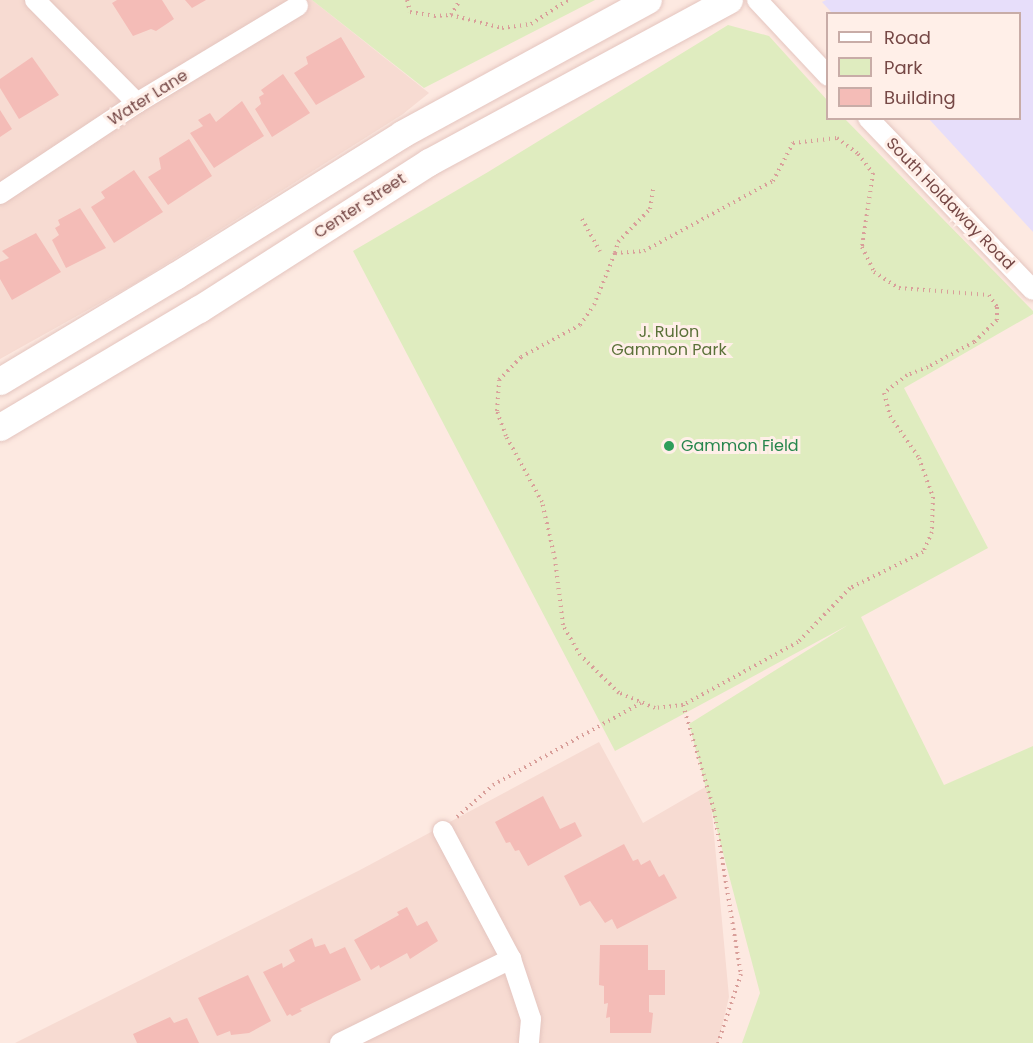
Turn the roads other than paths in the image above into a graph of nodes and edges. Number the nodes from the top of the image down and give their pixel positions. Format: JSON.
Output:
{"nodes":[{"id":1,"x":35,"y":0,"type":"edge"},
{"id":2,"x":648,"y":0,"type":"edge"},
{"id":3,"x":729,"y":0,"type":"edge"},
{"id":4,"x":757,"y":0,"type":"edge"},
{"id":5,"x":298,"y":6,"type":"dead end"},
{"id":6,"x":826,"y":74,"type":"edge"},
{"id":7,"x":137,"y":103,"type":"junction"},
{"id":8,"x":870,"y":120,"type":"edge"},
{"id":9,"x":0,"y":194,"type":"edge"},
{"id":10,"x":1033,"y":290,"type":"edge"},
{"id":11,"x":0,"y":381,"type":"edge"},
{"id":12,"x":0,"y":427,"type":"edge"},
{"id":13,"x":443,"y":831,"type":"road end"},
{"id":14,"x":512,"y":959,"type":"junction"},
{"id":15,"x":340,"y":1043,"type":"edge"},
{"id":16,"x":529,"y":1043,"type":"edge"}],
"edges":[{"from":1,"to":7,"type":"street"},
{"from":2,"to":11,"type":"main road"},
{"from":3,"to":12,"type":"main road","name":"Center Street"},
{"from":4,"to":6,"type":"street"},
{"from":5,"to":7,"type":"street","name":"Water Lane"},
{"from":7,"to":9,"type":"street","name":"Water Lane"},
{"from":8,"to":10,"type":"street","name":"South Holdaway Road"},
{"from":13,"to":14,"type":"street"},
{"from":14,"to":15,"type":"street"},
{"from":14,"to":16,"type":"street"}]}
